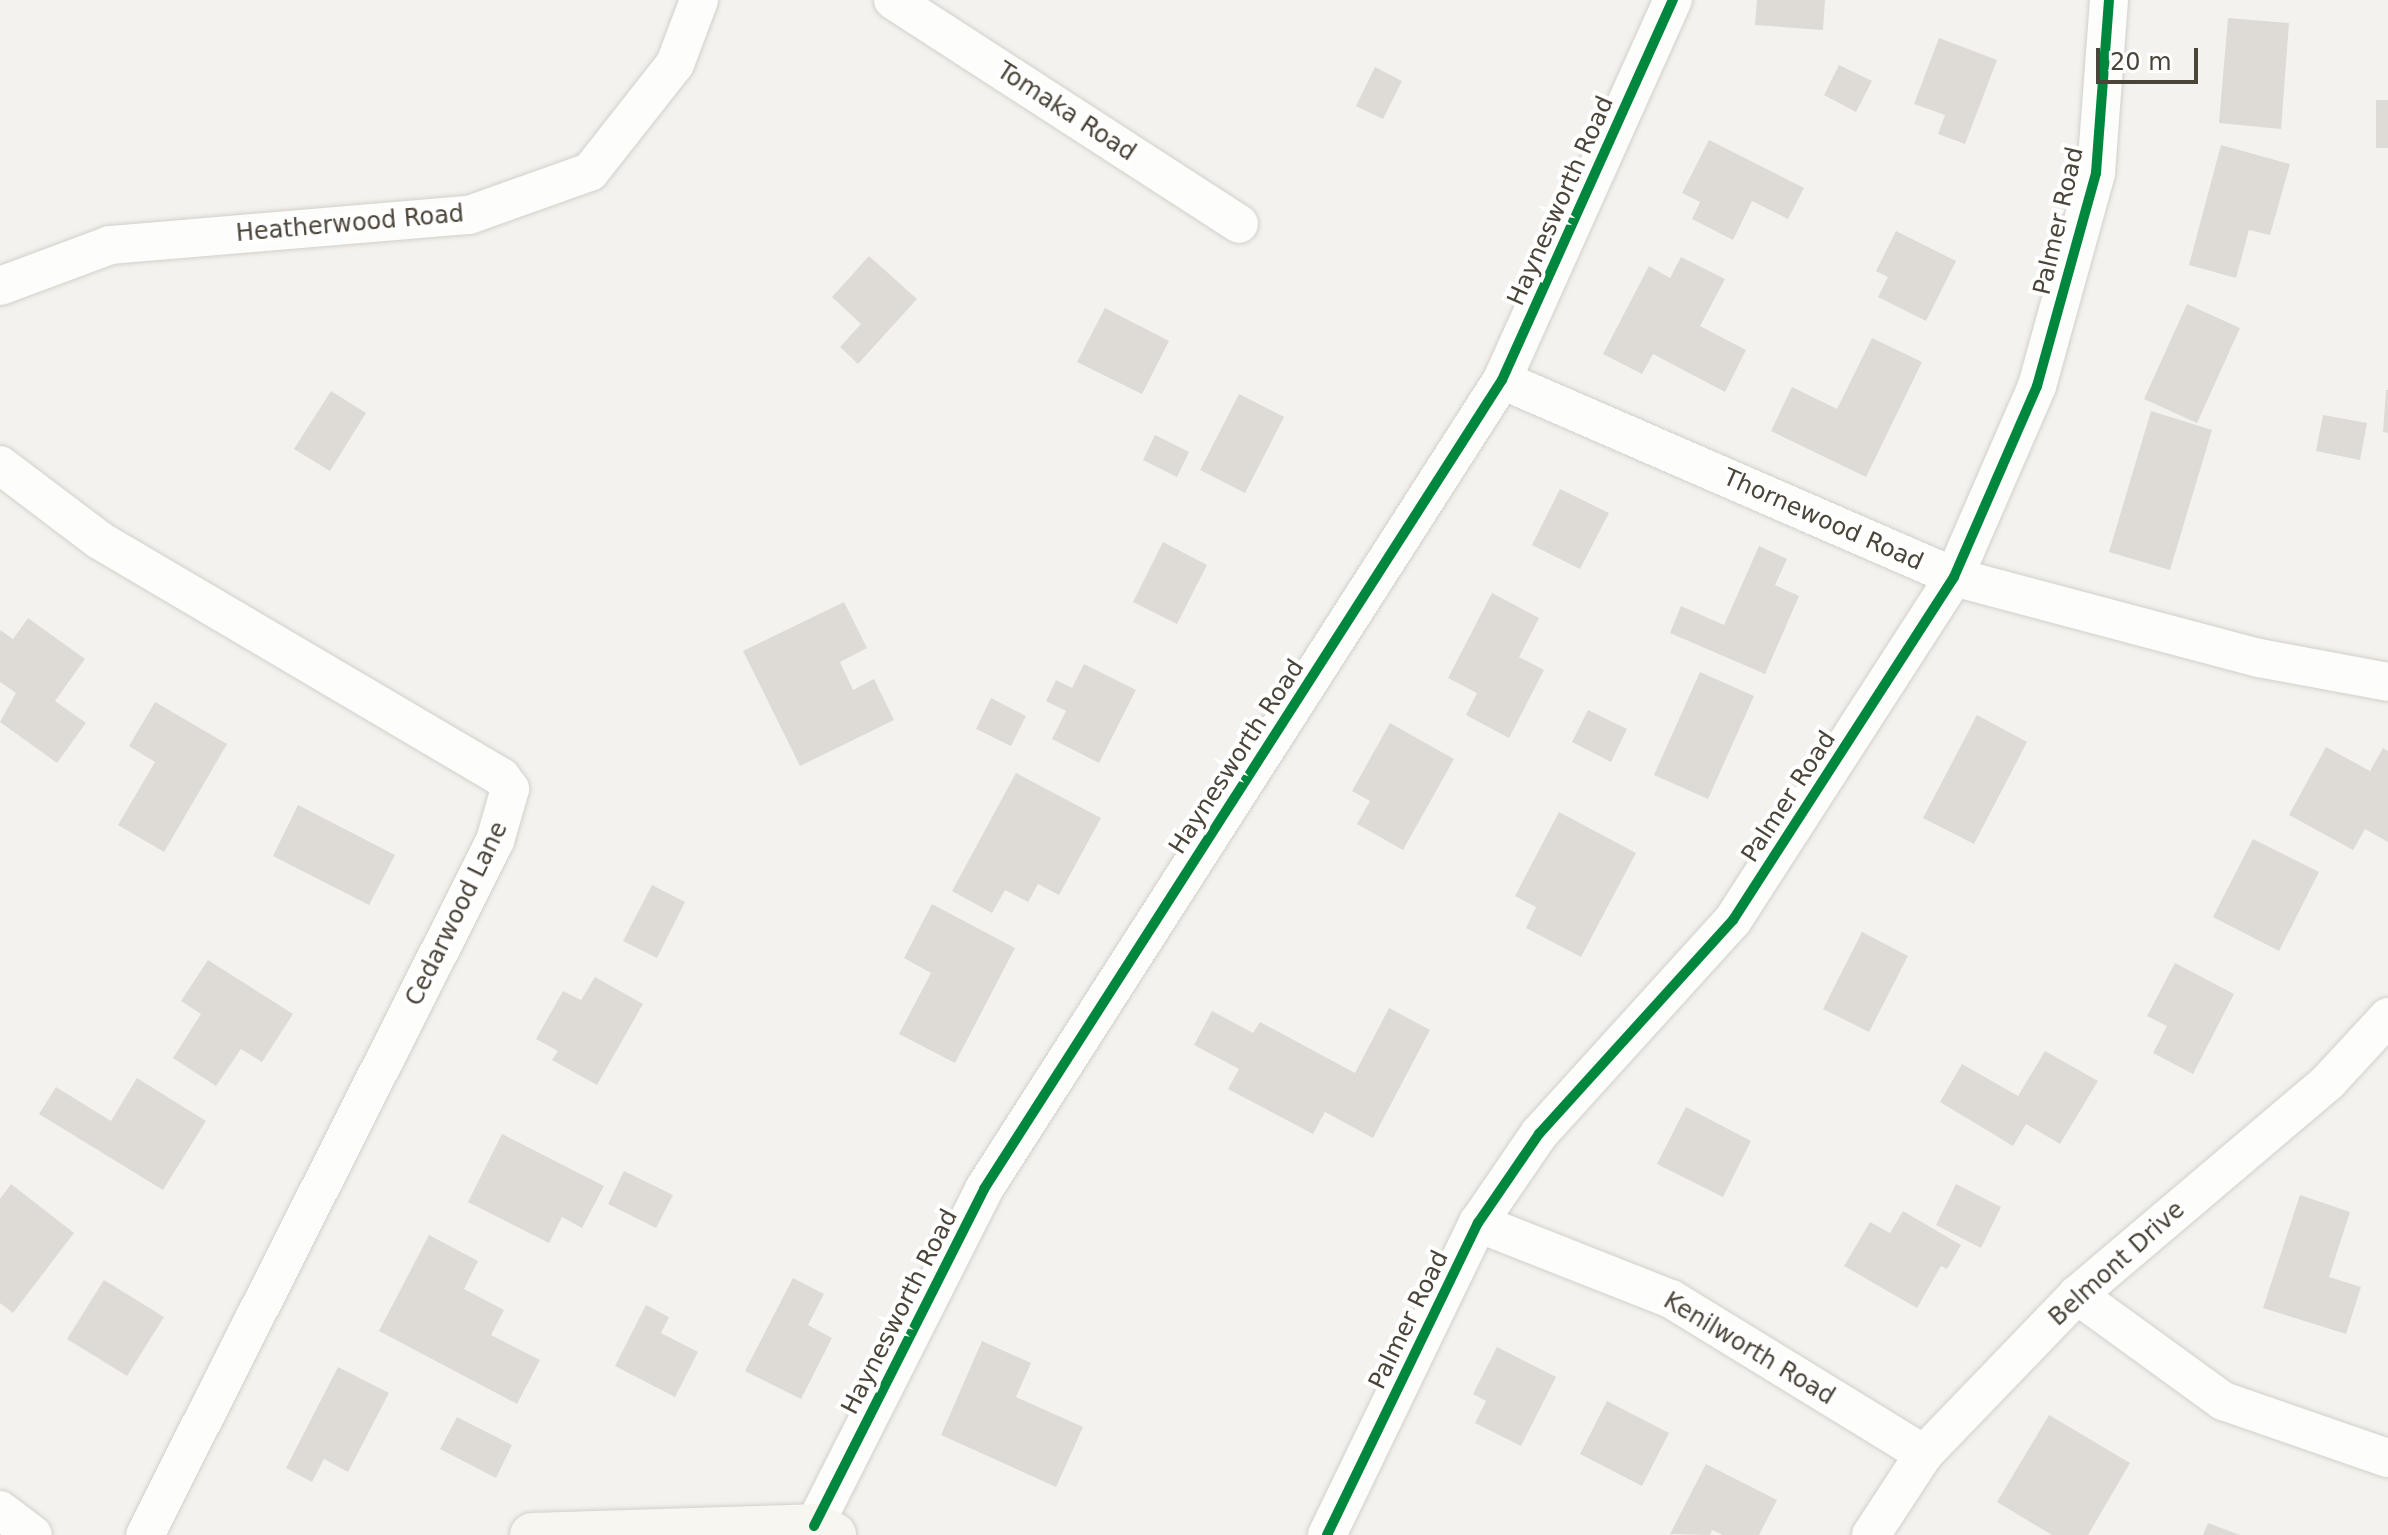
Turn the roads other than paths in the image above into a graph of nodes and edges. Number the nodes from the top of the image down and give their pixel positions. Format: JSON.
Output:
{"nodes":[{"id":1,"x":699,"y":0,"type":"edge"},
{"id":2,"x":893,"y":0,"type":"edge"},
{"id":3,"x":1673,"y":0,"type":"edge"},
{"id":4,"x":2109,"y":0,"type":"edge"},
{"id":5,"x":1239,"y":224,"type":"dead end"},
{"id":6,"x":0,"y":286,"type":"edge"},
{"id":7,"x":1502,"y":380,"type":"junction"},
{"id":8,"x":0,"y":465,"type":"edge"},
{"id":9,"x":1954,"y":577,"type":"junction"},
{"id":10,"x":2388,"y":682,"type":"edge"},
{"id":11,"x":2388,"y":1017,"type":"edge"},
{"id":12,"x":1478,"y":1223,"type":"junction"},
{"id":13,"x":2077,"y":1295,"type":"junction"},
{"id":14,"x":1924,"y":1454,"type":"junction"},
{"id":15,"x":2388,"y":1458,"type":"edge"},
{"id":16,"x":0,"y":1510,"type":"edge"},
{"id":17,"x":824,"y":1530,"type":"edge"},
{"id":18,"x":33,"y":1535,"type":"edge"},
{"id":19,"x":145,"y":1535,"type":"edge"},
{"id":20,"x":532,"y":1535,"type":"edge"},
{"id":21,"x":1327,"y":1535,"type":"edge"},
{"id":22,"x":1871,"y":1535,"type":"edge"}],
"edges":[{"from":1,"to":6,"type":"street","name":"Heatherwood Road"},
{"from":2,"to":5,"type":"street","name":"Tomaka Road"},
{"from":3,"to":7,"type":"street","name":"Haynesworth Road"},
{"from":4,"to":9,"type":"street","name":"Palmer Road"},
{"from":7,"to":9,"type":"street","name":"Thornewood Road"},
{"from":7,"to":17,"type":"street","name":"Haynesworth Road"},
{"from":8,"to":19,"type":"street","name":"Cedarwood Lane"},
{"from":9,"to":10,"type":"street","name":"Thornewood Road"},
{"from":9,"to":12,"type":"street","name":"Palmer Road"},
{"from":11,"to":13,"type":"street","name":"Belmont Drive"},
{"from":12,"to":14,"type":"street","name":"Kenilworth Road"},
{"from":12,"to":21,"type":"street","name":"Palmer Road"},
{"from":13,"to":14,"type":"street","name":"Belmont Drive"},
{"from":13,"to":15,"type":"street"},
{"from":14,"to":22,"type":"street","name":"Belmont Drive"},
{"from":16,"to":18,"type":"street"},
{"from":17,"to":20,"type":"street"}]}
